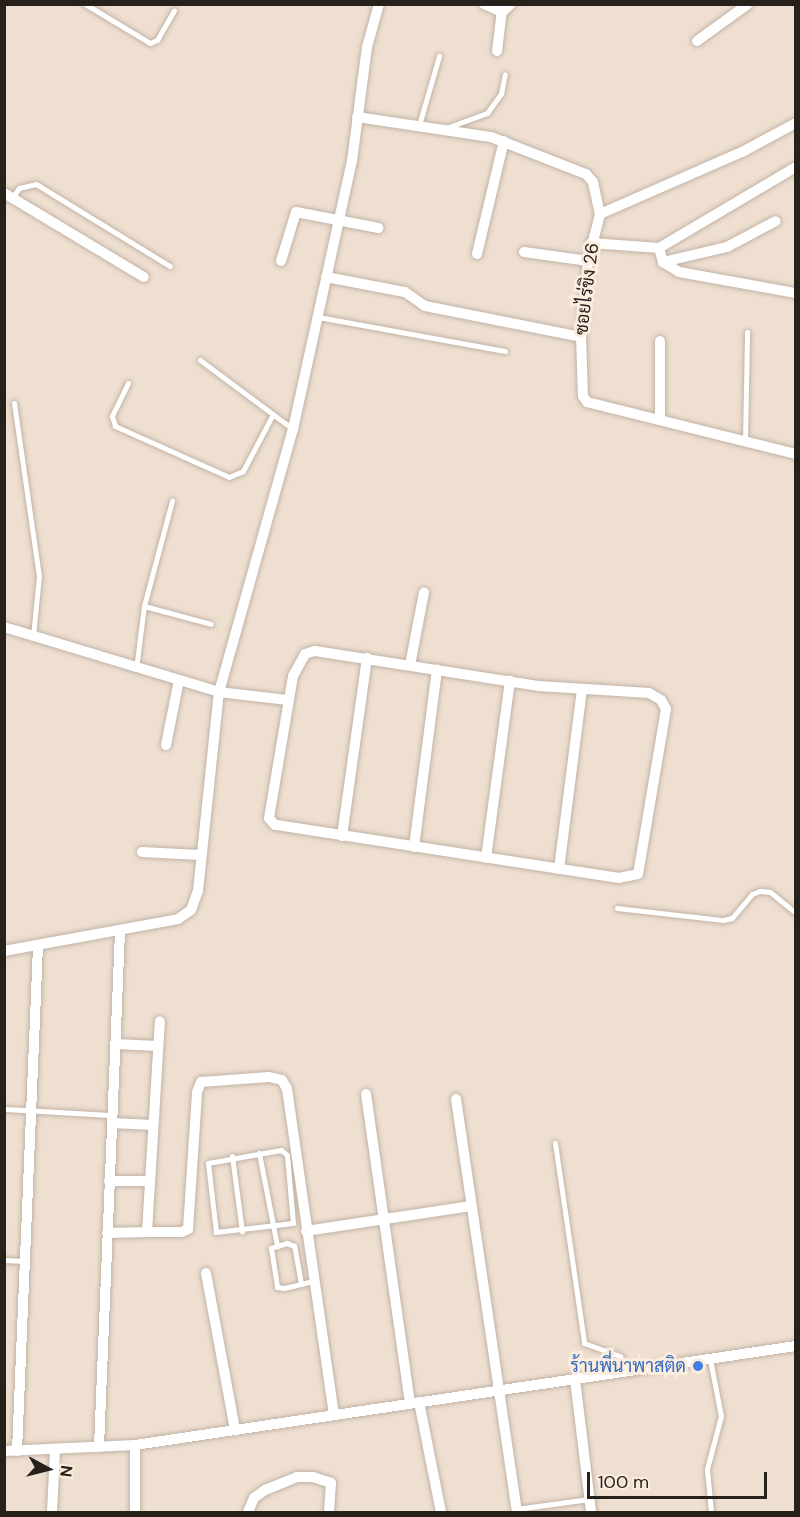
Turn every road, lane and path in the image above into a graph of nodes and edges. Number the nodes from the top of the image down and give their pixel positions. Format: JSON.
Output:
{"nodes":[{"id":1,"x":85,"y":4,"type":"edge"},
{"id":2,"x":379,"y":4,"type":"edge"},
{"id":3,"x":484,"y":4,"type":"edge"},
{"id":4,"x":511,"y":4,"type":"edge"},
{"id":5,"x":748,"y":4,"type":"edge"},
{"id":6,"x":174,"y":10,"type":"dead end"},
{"id":7,"x":502,"y":12,"type":"junction"},
{"id":8,"x":697,"y":41,"type":"dead end"},
{"id":9,"x":496,"y":51,"type":"dead end"},
{"id":10,"x":439,"y":56,"type":"dead end"},
{"id":11,"x":505,"y":74,"type":"dead end"},
{"id":12,"x":357,"y":117,"type":"junction"},
{"id":13,"x":795,"y":123,"type":"edge"},
{"id":14,"x":419,"y":125,"type":"junction"},
{"id":15,"x":446,"y":128,"type":"junction"},
{"id":16,"x":504,"y":141,"type":"junction"},
{"id":17,"x":795,"y":167,"type":"edge"},
{"id":18,"x":8,"y":196,"type":"edge"},
{"id":19,"x":600,"y":214,"type":"junction"},
{"id":20,"x":338,"y":220,"type":"junction"},
{"id":21,"x":776,"y":221,"type":"dead end"},
{"id":22,"x":378,"y":228,"type":"dead end"},
{"id":23,"x":591,"y":243,"type":"junction"},
{"id":24,"x":659,"y":248,"type":"junction"},
{"id":25,"x":524,"y":252,"type":"dead end"},
{"id":26,"x":477,"y":254,"type":"dead end"},
{"id":27,"x":281,"y":261,"type":"dead end"},
{"id":28,"x":588,"y":261,"type":"junction"},
{"id":29,"x":663,"y":262,"type":"junction"},
{"id":30,"x":170,"y":266,"type":"dead end"},
{"id":31,"x":326,"y":277,"type":"junction"},
{"id":32,"x":144,"y":278,"type":"dead end"},
{"id":33,"x":795,"y":293,"type":"edge"},
{"id":34,"x":317,"y":317,"type":"junction"},
{"id":35,"x":747,"y":332,"type":"dead end"},
{"id":36,"x":580,"y":336,"type":"junction"},
{"id":37,"x":660,"y":341,"type":"dead end"},
{"id":38,"x":505,"y":351,"type":"dead end"},
{"id":39,"x":201,"y":360,"type":"dead end"},
{"id":40,"x":128,"y":383,"type":"dead end"},
{"id":41,"x":14,"y":402,"type":"dead end"},
{"id":42,"x":273,"y":414,"type":"junction"},
{"id":43,"x":660,"y":418,"type":"junction"},
{"id":44,"x":293,"y":429,"type":"junction"},
{"id":45,"x":745,"y":440,"type":"junction"},
{"id":46,"x":795,"y":453,"type":"edge"},
{"id":47,"x":172,"y":501,"type":"dead end"},
{"id":48,"x":424,"y":592,"type":"dead end"},
{"id":49,"x":144,"y":606,"type":"junction"},
{"id":50,"x":212,"y":624,"type":"dead end"},
{"id":51,"x":4,"y":627,"type":"edge"},
{"id":52,"x":33,"y":636,"type":"junction"},
{"id":53,"x":367,"y":658,"type":"junction"},
{"id":54,"x":410,"y":665,"type":"junction"},
{"id":55,"x":136,"y":669,"type":"junction"},
{"id":56,"x":437,"y":669,"type":"junction"},
{"id":57,"x":178,"y":680,"type":"junction"},
{"id":58,"x":510,"y":681,"type":"junction"},
{"id":59,"x":582,"y":690,"type":"junction"},
{"id":60,"x":219,"y":692,"type":"junction"},
{"id":61,"x":288,"y":700,"type":"junction"},
{"id":62,"x":166,"y":745,"type":"dead end"},
{"id":63,"x":342,"y":836,"type":"junction"},
{"id":64,"x":414,"y":847,"type":"junction"},
{"id":65,"x":142,"y":852,"type":"dead end"},
{"id":66,"x":200,"y":855,"type":"junction"},
{"id":67,"x":486,"y":858,"type":"junction"},
{"id":68,"x":559,"y":869,"type":"junction"},
{"id":69,"x":617,"y":908,"type":"dead end"},
{"id":70,"x":795,"y":913,"type":"edge"},
{"id":71,"x":120,"y":930,"type":"junction"},
{"id":72,"x":38,"y":945,"type":"junction"},
{"id":73,"x":4,"y":951,"type":"edge"},
{"id":74,"x":160,"y":1021,"type":"dead end"},
{"id":75,"x":115,"y":1044,"type":"junction"},
{"id":76,"x":158,"y":1046,"type":"junction"},
{"id":77,"x":366,"y":1094,"type":"dead end"},
{"id":78,"x":456,"y":1100,"type":"dead end"},
{"id":79,"x":4,"y":1109,"type":"edge"},
{"id":80,"x":31,"y":1110,"type":"junction"},
{"id":81,"x":112,"y":1119,"type":"junction"},
{"id":82,"x":153,"y":1125,"type":"junction"},
{"id":83,"x":555,"y":1143,"type":"dead end"},
{"id":84,"x":259,"y":1153,"type":"junction"},
{"id":85,"x":232,"y":1156,"type":"junction"},
{"id":86,"x":109,"y":1181,"type":"junction"},
{"id":87,"x":149,"y":1181,"type":"junction"},
{"id":88,"x":471,"y":1206,"type":"junction"},
{"id":89,"x":384,"y":1219,"type":"junction"},
{"id":90,"x":271,"y":1227,"type":"junction"},
{"id":91,"x":306,"y":1230,"type":"junction"},
{"id":92,"x":242,"y":1231,"type":"junction"},
{"id":93,"x":147,"y":1232,"type":"junction"},
{"id":94,"x":107,"y":1233,"type":"junction"},
{"id":95,"x":277,"y":1246,"type":"junction"},
{"id":96,"x":4,"y":1260,"type":"edge"},
{"id":97,"x":25,"y":1261,"type":"junction"},
{"id":98,"x":206,"y":1273,"type":"dead end"},
{"id":99,"x":313,"y":1281,"type":"junction"},
{"id":100,"x":301,"y":1284,"type":"junction"},
{"id":101,"x":795,"y":1346,"type":"edge"},
{"id":102,"x":710,"y":1359,"type":"junction"},
{"id":103,"x":626,"y":1371,"type":"junction"},
{"id":104,"x":575,"y":1379,"type":"junction"},
{"id":105,"x":497,"y":1390,"type":"junction"},
{"id":106,"x":414,"y":1402,"type":"junction"},
{"id":107,"x":334,"y":1414,"type":"junction"},
{"id":108,"x":235,"y":1430,"type":"junction"},
{"id":109,"x":135,"y":1444,"type":"junction"},
{"id":110,"x":99,"y":1447,"type":"junction"},
{"id":111,"x":55,"y":1450,"type":"junction"},
{"id":112,"x":4,"y":1451,"type":"edge"},
{"id":113,"x":17,"y":1451,"type":"junction"},
{"id":114,"x":589,"y":1499,"type":"junction"},
{"id":115,"x":516,"y":1511,"type":"edge"},
{"id":116,"x":52,"y":1512,"type":"edge"},
{"id":117,"x":135,"y":1512,"type":"edge"},
{"id":118,"x":248,"y":1512,"type":"edge"},
{"id":119,"x":328,"y":1512,"type":"edge"},
{"id":120,"x":441,"y":1512,"type":"edge"},
{"id":121,"x":591,"y":1512,"type":"edge"},
{"id":122,"x":711,"y":1512,"type":"edge"}],
"edges":[{"from":1,"to":6,"type":"lane"},
{"from":2,"to":12,"type":"street"},
{"from":3,"to":7,"type":"street"},
{"from":4,"to":7,"type":"street"},
{"from":5,"to":8,"type":"street"},
{"from":7,"to":9,"type":"street"},
{"from":10,"to":14,"type":"lane"},
{"from":11,"to":15,"type":"lane"},
{"from":12,"to":14,"type":"street","name":"ซอยไร่ขิง 26"},
{"from":12,"to":20,"type":"street"},
{"from":13,"to":19,"type":"street"},
{"from":14,"to":15,"type":"street","name":"ซอยไร่ขิง 26"},
{"from":15,"to":16,"type":"street","name":"ซอยไร่ขิง 26"},
{"from":16,"to":19,"type":"street","name":"ซอยไร่ขิง 26"},
{"from":16,"to":26,"type":"street"},
{"from":17,"to":24,"type":"street"},
{"from":18,"to":30,"type":"lane"},
{"from":18,"to":32,"type":"street"},
{"from":19,"to":23,"type":"street","name":"ซอยไร่ขิง 26"},
{"from":20,"to":22,"type":"street"},
{"from":20,"to":27,"type":"street"},
{"from":20,"to":31,"type":"street"},
{"from":21,"to":29,"type":"street"},
{"from":23,"to":24,"type":"street"},
{"from":23,"to":28,"type":"street","name":"ซอยไร่ขิง 26"},
{"from":24,"to":29,"type":"street"},
{"from":25,"to":28,"type":"street"},
{"from":28,"to":36,"type":"street","name":"ซอยไร่ขิง 26"},
{"from":29,"to":33,"type":"street"},
{"from":31,"to":34,"type":"street"},
{"from":31,"to":36,"type":"street"},
{"from":34,"to":38,"type":"lane"},
{"from":34,"to":44,"type":"street"},
{"from":35,"to":45,"type":"lane"},
{"from":36,"to":43,"type":"street","name":"ซอยไร่ขิง 26"},
{"from":37,"to":43,"type":"street"},
{"from":39,"to":42,"type":"lane"},
{"from":40,"to":42,"type":"lane"},
{"from":41,"to":52,"type":"lane"},
{"from":42,"to":44,"type":"lane"},
{"from":43,"to":45,"type":"street","name":"ซอยไร่ขิง 26"},
{"from":44,"to":60,"type":"street"},
{"from":45,"to":46,"type":"street","name":"ซอยไร่ขิง 26"},
{"from":47,"to":49,"type":"lane"},
{"from":48,"to":54,"type":"street"},
{"from":49,"to":50,"type":"lane"},
{"from":49,"to":55,"type":"lane"},
{"from":51,"to":52,"type":"street"},
{"from":52,"to":55,"type":"street"},
{"from":53,"to":54,"type":"street"},
{"from":53,"to":61,"type":"street"},
{"from":53,"to":63,"type":"street"},
{"from":54,"to":56,"type":"street"},
{"from":55,"to":57,"type":"street"},
{"from":56,"to":58,"type":"street"},
{"from":56,"to":64,"type":"street"},
{"from":57,"to":60,"type":"street"},
{"from":57,"to":62,"type":"street"},
{"from":58,"to":59,"type":"street"},
{"from":58,"to":67,"type":"street"},
{"from":59,"to":68,"type":"street"},
{"from":59,"to":68,"type":"street"},
{"from":60,"to":61,"type":"street"},
{"from":60,"to":66,"type":"street"},
{"from":61,"to":63,"type":"street"},
{"from":63,"to":64,"type":"street"},
{"from":64,"to":67,"type":"street"},
{"from":65,"to":66,"type":"street"},
{"from":66,"to":71,"type":"street"},
{"from":67,"to":68,"type":"street"},
{"from":69,"to":70,"type":"lane"},
{"from":71,"to":72,"type":"street"},
{"from":71,"to":75,"type":"street"},
{"from":72,"to":73,"type":"street"},
{"from":72,"to":80,"type":"street"},
{"from":74,"to":76,"type":"street"},
{"from":75,"to":76,"type":"street"},
{"from":75,"to":81,"type":"street"},
{"from":76,"to":82,"type":"street"},
{"from":77,"to":89,"type":"street"},
{"from":78,"to":88,"type":"street"},
{"from":79,"to":80,"type":"lane"},
{"from":80,"to":81,"type":"lane"},
{"from":80,"to":97,"type":"street"},
{"from":81,"to":82,"type":"street"},
{"from":81,"to":86,"type":"street"},
{"from":82,"to":87,"type":"street"},
{"from":83,"to":103,"type":"lane"},
{"from":84,"to":85,"type":"lane"},
{"from":84,"to":90,"type":"lane"},
{"from":84,"to":90,"type":"lane"},
{"from":85,"to":92,"type":"lane"},
{"from":85,"to":92,"type":"lane"},
{"from":86,"to":87,"type":"street"},
{"from":86,"to":94,"type":"street"},
{"from":87,"to":93,"type":"street"},
{"from":88,"to":89,"type":"street"},
{"from":88,"to":105,"type":"street"},
{"from":89,"to":91,"type":"street"},
{"from":89,"to":106,"type":"street"},
{"from":90,"to":92,"type":"lane"},
{"from":90,"to":95,"type":"lane"},
{"from":91,"to":93,"type":"street"},
{"from":91,"to":99,"type":"street"},
{"from":93,"to":94,"type":"street"},
{"from":94,"to":110,"type":"street"},
{"from":95,"to":100,"type":"lane"},
{"from":95,"to":100,"type":"lane"},
{"from":96,"to":97,"type":"lane"},
{"from":97,"to":113,"type":"street"},
{"from":98,"to":108,"type":"street"},
{"from":99,"to":100,"type":"lane"},
{"from":99,"to":107,"type":"street"},
{"from":101,"to":102,"type":"street"},
{"from":102,"to":103,"type":"street"},
{"from":102,"to":122,"type":"lane"},
{"from":103,"to":104,"type":"street"},
{"from":104,"to":105,"type":"street"},
{"from":104,"to":114,"type":"street"},
{"from":105,"to":106,"type":"street"},
{"from":105,"to":115,"type":"street"},
{"from":106,"to":107,"type":"street"},
{"from":106,"to":120,"type":"street"},
{"from":107,"to":108,"type":"street"},
{"from":108,"to":109,"type":"street"},
{"from":109,"to":110,"type":"street"},
{"from":109,"to":117,"type":"street"},
{"from":110,"to":111,"type":"street"},
{"from":111,"to":113,"type":"street"},
{"from":111,"to":116,"type":"street"},
{"from":112,"to":113,"type":"street"},
{"from":114,"to":115,"type":"lane"},
{"from":114,"to":121,"type":"street"},
{"from":118,"to":119,"type":"street"}]}
